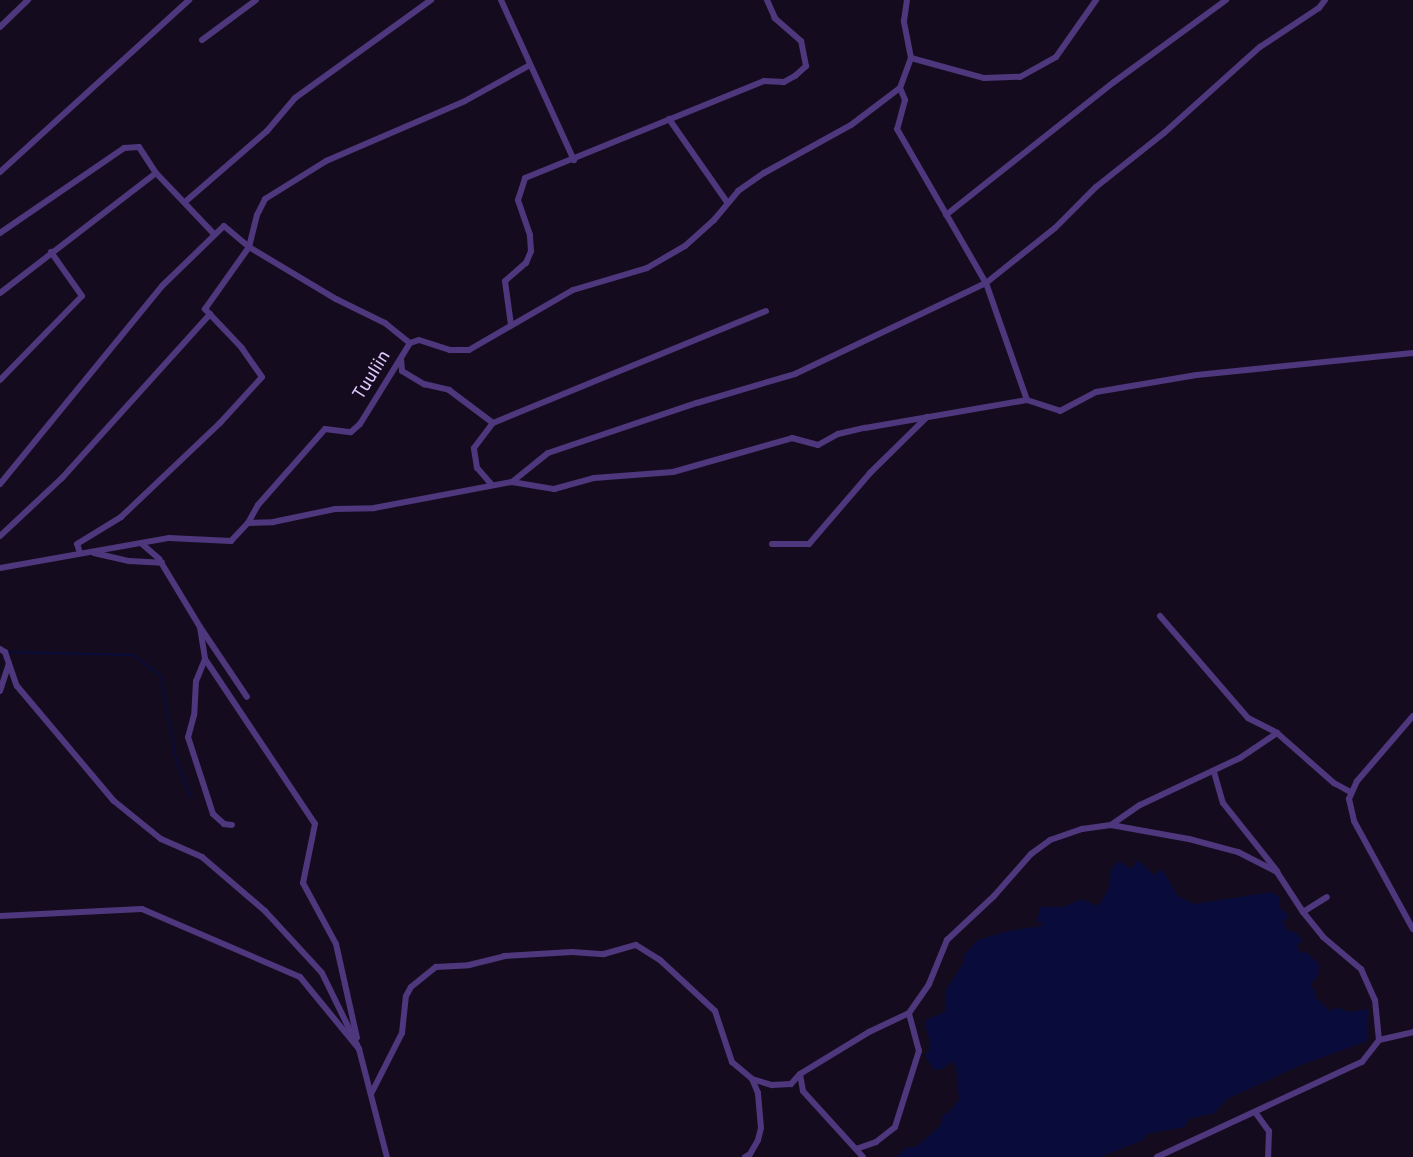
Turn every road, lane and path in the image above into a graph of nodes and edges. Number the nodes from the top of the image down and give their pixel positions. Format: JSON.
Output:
{"nodes":[{"id":1,"x":28,"y":0,"type":"edge"},
{"id":2,"x":189,"y":0,"type":"edge"},
{"id":3,"x":256,"y":0,"type":"edge"},
{"id":4,"x":431,"y":0,"type":"edge"},
{"id":5,"x":501,"y":0,"type":"edge"},
{"id":6,"x":767,"y":0,"type":"edge"},
{"id":7,"x":907,"y":0,"type":"edge"},
{"id":8,"x":1096,"y":0,"type":"edge"},
{"id":9,"x":1226,"y":0,"type":"edge"},
{"id":10,"x":1325,"y":0,"type":"edge"},
{"id":11,"x":0,"y":27,"type":"edge"},
{"id":12,"x":202,"y":40,"type":"dead end"},
{"id":13,"x":911,"y":58,"type":"junction"},
{"id":14,"x":530,"y":65,"type":"junction"},
{"id":15,"x":900,"y":88,"type":"junction"},
{"id":16,"x":669,"y":119,"type":"junction"},
{"id":17,"x":574,"y":160,"type":"junction"},
{"id":18,"x":0,"y":172,"type":"edge"},
{"id":19,"x":156,"y":173,"type":"junction"},
{"id":20,"x":185,"y":202,"type":"junction"},
{"id":21,"x":727,"y":202,"type":"junction"},
{"id":22,"x":946,"y":215,"type":"junction"},
{"id":23,"x":0,"y":233,"type":"edge"},
{"id":24,"x":214,"y":234,"type":"junction"},
{"id":25,"x":250,"y":247,"type":"junction"},
{"id":26,"x":51,"y":252,"type":"junction"},
{"id":27,"x":986,"y":283,"type":"junction"},
{"id":28,"x":0,"y":293,"type":"edge"},
{"id":29,"x":766,"y":311,"type":"dead end"},
{"id":30,"x":210,"y":314,"type":"junction"},
{"id":31,"x":511,"y":324,"type":"junction"},
{"id":32,"x":410,"y":343,"type":"junction"},
{"id":33,"x":1413,"y":353,"type":"edge"},
{"id":34,"x":401,"y":360,"type":"junction"},
{"id":35,"x":0,"y":380,"type":"edge"},
{"id":36,"x":1027,"y":400,"type":"junction"},
{"id":37,"x":927,"y":417,"type":"junction"},
{"id":38,"x":493,"y":423,"type":"junction"},
{"id":39,"x":512,"y":482,"type":"junction"},
{"id":40,"x":0,"y":484,"type":"edge"},
{"id":41,"x":492,"y":485,"type":"junction"},
{"id":42,"x":248,"y":523,"type":"junction"},
{"id":43,"x":0,"y":536,"type":"edge"},
{"id":44,"x":142,"y":544,"type":"junction"},
{"id":45,"x":772,"y":544,"type":"dead end"},
{"id":46,"x":88,"y":552,"type":"junction"},
{"id":47,"x":80,"y":553,"type":"junction"},
{"id":48,"x":162,"y":563,"type":"junction"},
{"id":49,"x":0,"y":568,"type":"edge"},
{"id":50,"x":1160,"y":616,"type":"dead end"},
{"id":51,"x":200,"y":627,"type":"junction"},
{"id":52,"x":0,"y":649,"type":"edge"},
{"id":53,"x":204,"y":659,"type":"junction"},
{"id":54,"x":9,"y":663,"type":"junction"},
{"id":55,"x":0,"y":690,"type":"edge"},
{"id":56,"x":247,"y":698,"type":"dead end"},
{"id":57,"x":1413,"y":716,"type":"edge"},
{"id":58,"x":1277,"y":733,"type":"junction"},
{"id":59,"x":1214,"y":772,"type":"junction"},
{"id":60,"x":1350,"y":792,"type":"junction"},
{"id":61,"x":232,"y":825,"type":"dead end"},
{"id":62,"x":1111,"y":825,"type":"junction"},
{"id":63,"x":1277,"y":872,"type":"junction"},
{"id":64,"x":1327,"y":897,"type":"dead end"},
{"id":65,"x":1303,"y":912,"type":"junction"},
{"id":66,"x":0,"y":916,"type":"edge"},
{"id":67,"x":1413,"y":929,"type":"edge"},
{"id":68,"x":909,"y":1014,"type":"junction"},
{"id":69,"x":1413,"y":1032,"type":"edge"},
{"id":70,"x":1380,"y":1040,"type":"junction"},
{"id":71,"x":359,"y":1049,"type":"junction"},
{"id":72,"x":800,"y":1074,"type":"junction"},
{"id":73,"x":752,"y":1079,"type":"junction"},
{"id":74,"x":791,"y":1084,"type":"junction"},
{"id":75,"x":772,"y":1085,"type":"junction"},
{"id":76,"x":803,"y":1091,"type":"junction"},
{"id":77,"x":758,"y":1093,"type":"junction"},
{"id":78,"x":371,"y":1094,"type":"junction"},
{"id":79,"x":1255,"y":1112,"type":"junction"},
{"id":80,"x":856,"y":1149,"type":"junction"},
{"id":81,"x":387,"y":1157,"type":"edge"},
{"id":82,"x":745,"y":1157,"type":"edge"},
{"id":83,"x":863,"y":1157,"type":"edge"},
{"id":84,"x":1157,"y":1157,"type":"edge"},
{"id":85,"x":1268,"y":1157,"type":"edge"}],
"edges":[{"from":1,"to":11,"type":"street"},
{"from":2,"to":18,"type":"street"},
{"from":3,"to":12,"type":"street"},
{"from":4,"to":20,"type":"street"},
{"from":5,"to":14,"type":"street"},
{"from":6,"to":16,"type":"street"},
{"from":7,"to":13,"type":"street"},
{"from":8,"to":13,"type":"street"},
{"from":9,"to":22,"type":"street"},
{"from":10,"to":27,"type":"street"},
{"from":13,"to":15,"type":"street"},
{"from":14,"to":17,"type":"street"},
{"from":14,"to":25,"type":"street"},
{"from":15,"to":21,"type":"street"},
{"from":15,"to":22,"type":"street"},
{"from":16,"to":17,"type":"street"},
{"from":16,"to":21,"type":"street"},
{"from":17,"to":31,"type":"street"},
{"from":19,"to":20,"type":"street"},
{"from":19,"to":23,"type":"street"},
{"from":19,"to":26,"type":"street"},
{"from":20,"to":24,"type":"street"},
{"from":21,"to":31,"type":"street"},
{"from":22,"to":27,"type":"street"},
{"from":24,"to":25,"type":"street"},
{"from":24,"to":40,"type":"street"},
{"from":25,"to":30,"type":"street"},
{"from":25,"to":32,"type":"street"},
{"from":26,"to":28,"type":"street"},
{"from":26,"to":35,"type":"street"},
{"from":27,"to":36,"type":"street"},
{"from":27,"to":39,"type":"street"},
{"from":29,"to":38,"type":"street"},
{"from":30,"to":43,"type":"street"},
{"from":30,"to":47,"type":"street"},
{"from":31,"to":32,"type":"street"},
{"from":32,"to":34,"type":"street","name":"Tuuliin"},
{"from":33,"to":36,"type":"street"},
{"from":34,"to":38,"type":"street"},
{"from":34,"to":42,"type":"street","name":"Tuuliin"},
{"from":36,"to":37,"type":"street"},
{"from":37,"to":39,"type":"street"},
{"from":37,"to":45,"type":"street"},
{"from":38,"to":41,"type":"street"},
{"from":39,"to":41,"type":"street"},
{"from":41,"to":42,"type":"street"},
{"from":42,"to":44,"type":"street"},
{"from":44,"to":46,"type":"street"},
{"from":44,"to":48,"type":"street"},
{"from":46,"to":47,"type":"street"},
{"from":46,"to":48,"type":"street"},
{"from":47,"to":49,"type":"street"},
{"from":48,"to":51,"type":"street"},
{"from":50,"to":58,"type":"street"},
{"from":51,"to":53,"type":"street"},
{"from":51,"to":56,"type":"street"},
{"from":52,"to":54,"type":"street"},
{"from":53,"to":61,"type":"street"},
{"from":53,"to":71,"type":"street"},
{"from":54,"to":55,"type":"street"},
{"from":54,"to":71,"type":"street"},
{"from":57,"to":60,"type":"street"},
{"from":58,"to":59,"type":"street"},
{"from":58,"to":60,"type":"street"},
{"from":59,"to":62,"type":"street"},
{"from":59,"to":63,"type":"street"},
{"from":60,"to":67,"type":"street"},
{"from":62,"to":63,"type":"street"},
{"from":62,"to":68,"type":"street"},
{"from":63,"to":65,"type":"street"},
{"from":64,"to":65,"type":"street"},
{"from":65,"to":70,"type":"street"},
{"from":66,"to":71,"type":"street"},
{"from":68,"to":72,"type":"street"},
{"from":68,"to":80,"type":"street"},
{"from":69,"to":70,"type":"street"},
{"from":70,"to":79,"type":"street"},
{"from":71,"to":78,"type":"street"},
{"from":72,"to":74,"type":"street"},
{"from":72,"to":76,"type":"street"},
{"from":73,"to":75,"type":"street"},
{"from":73,"to":77,"type":"street"},
{"from":73,"to":78,"type":"street"},
{"from":74,"to":75,"type":"street"},
{"from":74,"to":76,"type":"street"},
{"from":75,"to":77,"type":"street"},
{"from":76,"to":80,"type":"street"},
{"from":77,"to":82,"type":"street"},
{"from":78,"to":81,"type":"street"},
{"from":79,"to":84,"type":"street"},
{"from":79,"to":85,"type":"street"},
{"from":80,"to":83,"type":"street"}]}
